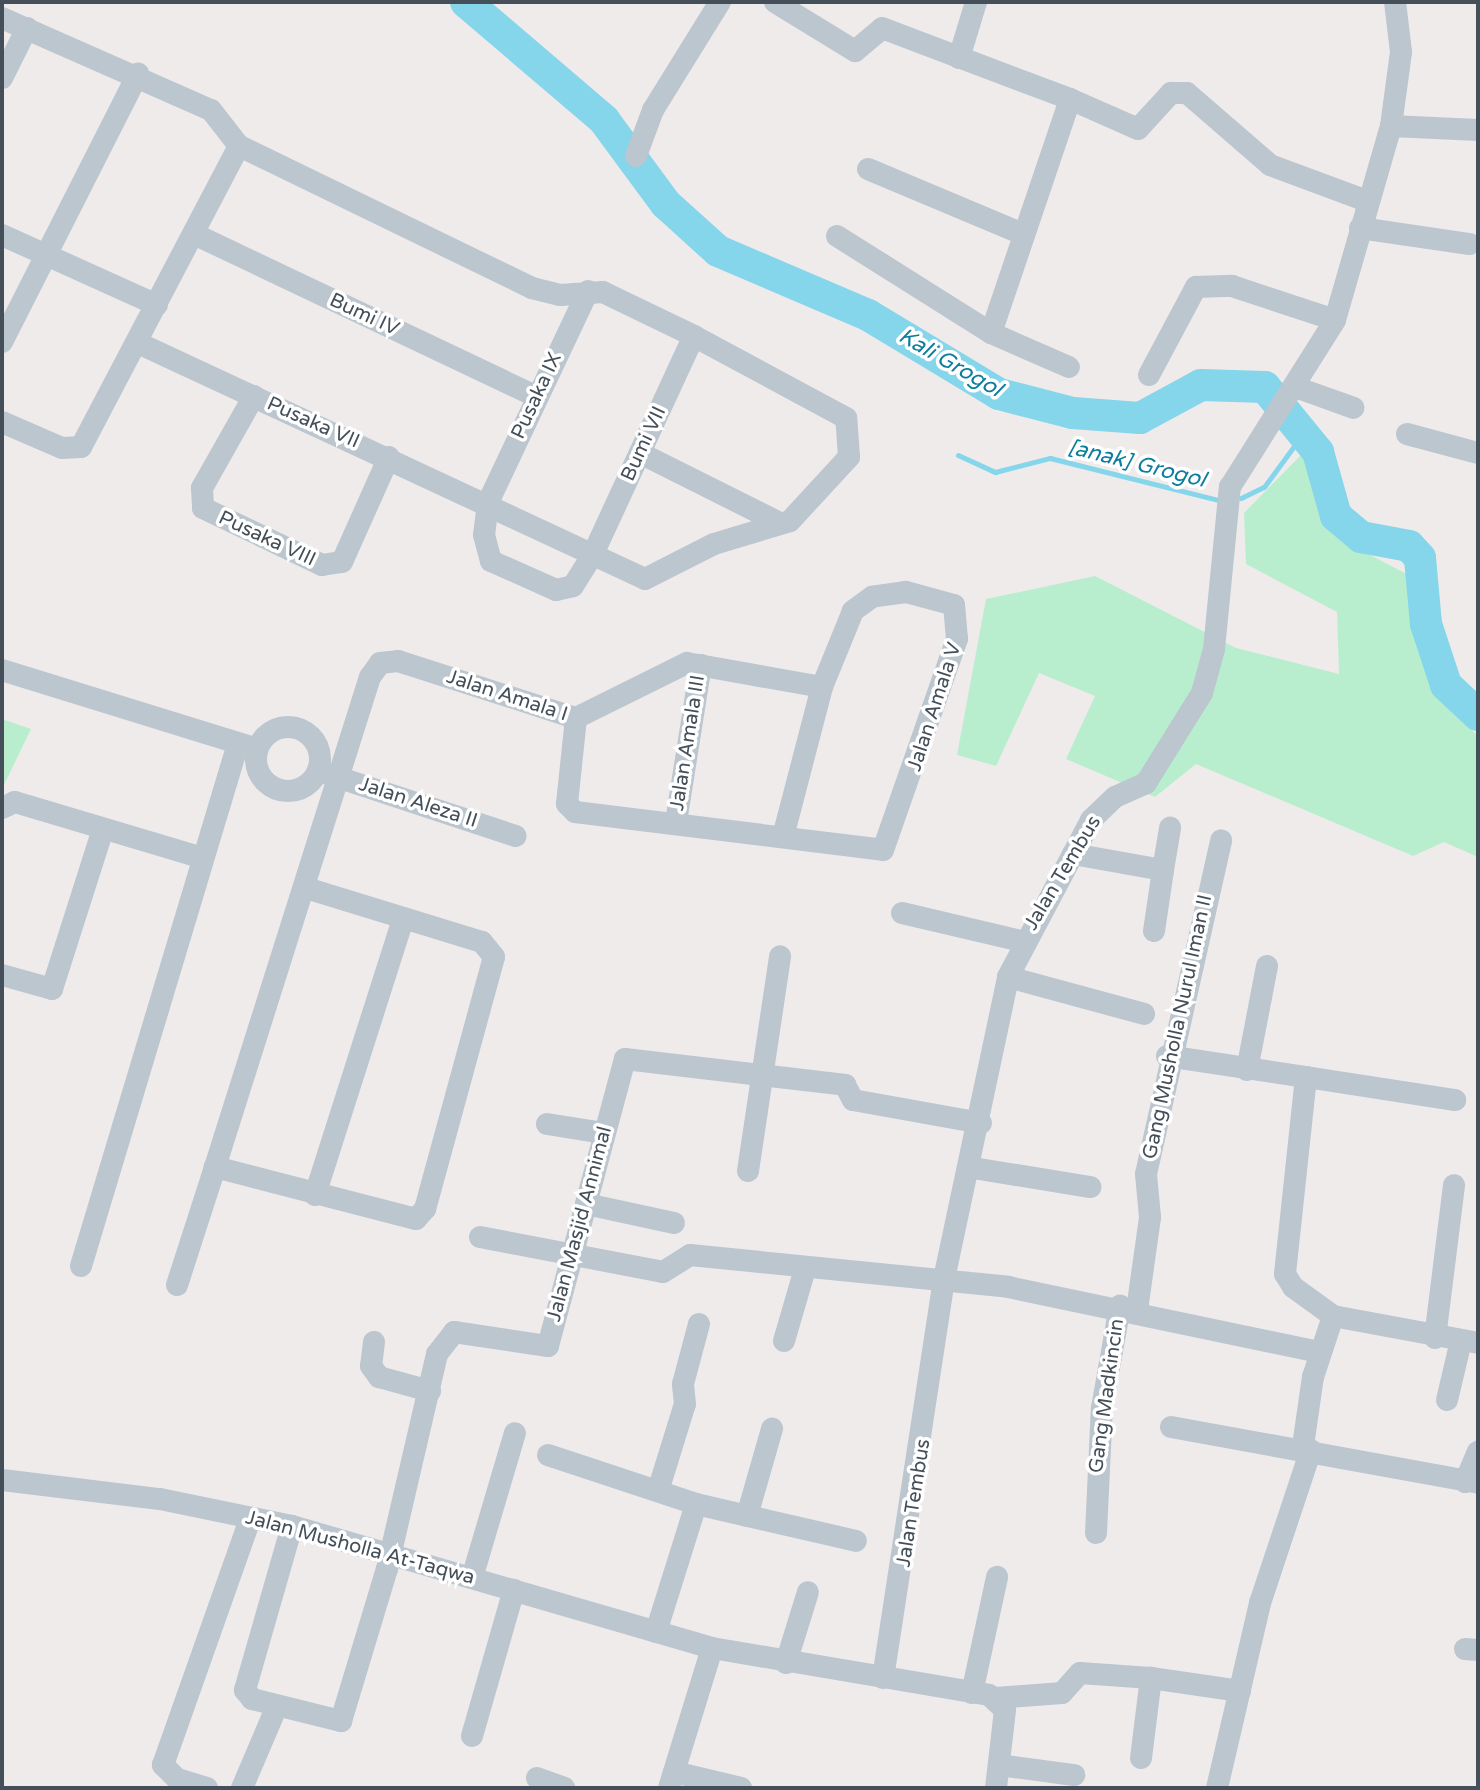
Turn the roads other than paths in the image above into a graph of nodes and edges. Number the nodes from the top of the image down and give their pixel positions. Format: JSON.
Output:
{"nodes":[{"id":1,"x":720,"y":2,"type":"edge"},
{"id":2,"x":775,"y":2,"type":"edge"},
{"id":3,"x":976,"y":2,"type":"edge"},
{"id":4,"x":1395,"y":2,"type":"edge"},
{"id":5,"x":2,"y":18,"type":"edge"},
{"id":6,"x":27,"y":28,"type":"junction"},
{"id":7,"x":959,"y":58,"type":"junction"},
{"id":8,"x":138,"y":74,"type":"junction"},
{"id":9,"x":2,"y":78,"type":"edge"},
{"id":10,"x":1070,"y":99,"type":"junction"},
{"id":11,"x":1391,"y":126,"type":"junction"},
{"id":12,"x":1478,"y":130,"type":"edge"},
{"id":13,"x":239,"y":146,"type":"junction"},
{"id":14,"x":636,"y":156,"type":"dead end"},
{"id":15,"x":868,"y":169,"type":"dead end"},
{"id":16,"x":1367,"y":201,"type":"junction"},
{"id":17,"x":1360,"y":228,"type":"junction"},
{"id":18,"x":194,"y":234,"type":"junction"},
{"id":19,"x":1023,"y":234,"type":"junction"},
{"id":20,"x":2,"y":235,"type":"edge"},
{"id":21,"x":837,"y":236,"type":"dead end"},
{"id":22,"x":1470,"y":244,"type":"dead end"},
{"id":23,"x":47,"y":256,"type":"junction"},
{"id":24,"x":588,"y":291,"type":"junction"},
{"id":25,"x":157,"y":305,"type":"junction"},
{"id":26,"x":1335,"y":320,"type":"junction"},
{"id":27,"x":991,"y":333,"type":"junction"},
{"id":28,"x":694,"y":336,"type":"junction"},
{"id":29,"x":2,"y":342,"type":"edge"},
{"id":30,"x":138,"y":343,"type":"junction"},
{"id":31,"x":1069,"y":367,"type":"dead end"},
{"id":32,"x":1149,"y":375,"type":"dead end"},
{"id":33,"x":1295,"y":392,"type":"junction"},
{"id":34,"x":254,"y":396,"type":"junction"},
{"id":35,"x":535,"y":396,"type":"junction"},
{"id":36,"x":1354,"y":408,"type":"dead end"},
{"id":37,"x":2,"y":422,"type":"edge"},
{"id":38,"x":1407,"y":434,"type":"dead end"},
{"id":39,"x":640,"y":453,"type":"junction"},
{"id":40,"x":1478,"y":453,"type":"edge"},
{"id":41,"x":389,"y":457,"type":"junction"},
{"id":42,"x":488,"y":503,"type":"junction"},
{"id":43,"x":780,"y":523,"type":"junction"},
{"id":44,"x":594,"y":552,"type":"junction"},
{"id":45,"x":701,"y":665,"type":"junction"},
{"id":46,"x":2,"y":670,"type":"edge"},
{"id":47,"x":791,"y":684,"type":"junction"},
{"id":48,"x":822,"y":687,"type":"junction"},
{"id":49,"x":576,"y":718,"type":"junction"},
{"id":50,"x":813,"y":724,"type":"junction"},
{"id":51,"x":247,"y":748,"type":"junction"},
{"id":52,"x":329,"y":774,"type":"junction"},
{"id":53,"x":2,"y":808,"type":"edge"},
{"id":54,"x":676,"y":822,"type":"junction"},
{"id":55,"x":1170,"y":828,"type":"dead end"},
{"id":56,"x":103,"y":829,"type":"junction"},
{"id":57,"x":784,"y":833,"type":"junction"},
{"id":58,"x":516,"y":836,"type":"dead end"},
{"id":59,"x":1221,"y":840,"type":"dead end"},
{"id":60,"x":1073,"y":854,"type":"junction"},
{"id":61,"x":203,"y":858,"type":"junction"},
{"id":62,"x":1163,"y":870,"type":"junction"},
{"id":63,"x":306,"y":888,"type":"junction"},
{"id":64,"x":902,"y":913,"type":"dead end"},
{"id":65,"x":403,"y":919,"type":"junction"},
{"id":66,"x":1154,"y":931,"type":"dead end"},
{"id":67,"x":1021,"y":941,"type":"junction"},
{"id":68,"x":780,"y":956,"type":"dead end"},
{"id":69,"x":1267,"y":966,"type":"dead end"},
{"id":70,"x":2,"y":975,"type":"edge"},
{"id":71,"x":1008,"y":977,"type":"junction"},
{"id":72,"x":1144,"y":1014,"type":"dead end"},
{"id":73,"x":1167,"y":1056,"type":"junction"},
{"id":74,"x":1247,"y":1070,"type":"junction"},
{"id":75,"x":764,"y":1077,"type":"junction"},
{"id":76,"x":1306,"y":1077,"type":"junction"},
{"id":77,"x":1455,"y":1100,"type":"dead end"},
{"id":78,"x":981,"y":1123,"type":"junction"},
{"id":79,"x":547,"y":1124,"type":"dead end"},
{"id":80,"x":604,"y":1133,"type":"junction"},
{"id":81,"x":215,"y":1167,"type":"junction"},
{"id":82,"x":973,"y":1168,"type":"junction"},
{"id":83,"x":748,"y":1171,"type":"dead end"},
{"id":84,"x":1454,"y":1185,"type":"dead end"},
{"id":85,"x":1090,"y":1187,"type":"dead end"},
{"id":86,"x":315,"y":1195,"type":"junction"},
{"id":87,"x":586,"y":1204,"type":"junction"},
{"id":88,"x":674,"y":1223,"type":"dead end"},
{"id":89,"x":480,"y":1237,"type":"dead end"},
{"id":90,"x":571,"y":1255,"type":"junction"},
{"id":91,"x":81,"y":1266,"type":"dead end"},
{"id":92,"x":804,"y":1272,"type":"junction"},
{"id":93,"x":944,"y":1279,"type":"junction"},
{"id":94,"x":177,"y":1285,"type":"dead end"},
{"id":95,"x":1128,"y":1308,"type":"junction"},
{"id":96,"x":1333,"y":1316,"type":"junction"},
{"id":97,"x":699,"y":1324,"type":"dead end"},
{"id":98,"x":1435,"y":1338,"type":"junction"},
{"id":99,"x":784,"y":1341,"type":"dead end"},
{"id":100,"x":374,"y":1342,"type":"dead end"},
{"id":101,"x":1469,"y":1342,"type":"edge"},
{"id":102,"x":1320,"y":1352,"type":"junction"},
{"id":103,"x":430,"y":1391,"type":"junction"},
{"id":104,"x":1447,"y":1400,"type":"dead end"},
{"id":105,"x":1171,"y":1427,"type":"dead end"},
{"id":106,"x":772,"y":1429,"type":"dead end"},
{"id":107,"x":515,"y":1433,"type":"dead end"},
{"id":108,"x":1307,"y":1448,"type":"junction"},
{"id":109,"x":1478,"y":1452,"type":"edge"},
{"id":110,"x":548,"y":1455,"type":"dead end"},
{"id":111,"x":2,"y":1480,"type":"edge"},
{"id":112,"x":1472,"y":1482,"type":"edge"},
{"id":113,"x":658,"y":1491,"type":"junction"},
{"id":114,"x":696,"y":1504,"type":"junction"},
{"id":115,"x":747,"y":1516,"type":"junction"},
{"id":116,"x":250,"y":1519,"type":"junction"},
{"id":117,"x":292,"y":1526,"type":"junction"},
{"id":118,"x":1096,"y":1533,"type":"dead end"},
{"id":119,"x":856,"y":1541,"type":"dead end"},
{"id":120,"x":390,"y":1554,"type":"junction"},
{"id":121,"x":997,"y":1577,"type":"dead end"},
{"id":122,"x":472,"y":1578,"type":"junction"},
{"id":123,"x":514,"y":1590,"type":"junction"},
{"id":124,"x":808,"y":1592,"type":"dead end"},
{"id":125,"x":656,"y":1632,"type":"junction"},
{"id":126,"x":712,"y":1648,"type":"junction"},
{"id":127,"x":786,"y":1663,"type":"junction"},
{"id":128,"x":883,"y":1678,"type":"junction"},
{"id":129,"x":1151,"y":1678,"type":"junction"},
{"id":130,"x":1240,"y":1691,"type":"junction"},
{"id":131,"x":972,"y":1693,"type":"junction"},
{"id":132,"x":995,"y":1698,"type":"junction"},
{"id":133,"x":277,"y":1706,"type":"junction"},
{"id":134,"x":472,"y":1736,"type":"dead end"},
{"id":135,"x":1141,"y":1758,"type":"dead end"},
{"id":136,"x":999,"y":1765,"type":"junction"},
{"id":137,"x":1074,"y":1775,"type":"dead end"},
{"id":138,"x":537,"y":1778,"type":"dead end"},
{"id":139,"x":671,"y":1780,"type":"edge"},
{"id":140,"x":207,"y":1788,"type":"edge"},
{"id":141,"x":242,"y":1788,"type":"edge"},
{"id":142,"x":564,"y":1788,"type":"edge"},
{"id":143,"x":741,"y":1788,"type":"edge"},
{"id":144,"x":996,"y":1788,"type":"edge"},
{"id":145,"x":1217,"y":1788,"type":"edge"}],
"edges":[{"from":1,"to":14,"type":"street"},
{"from":2,"to":7,"type":"street"},
{"from":3,"to":7,"type":"street"},
{"from":4,"to":11,"type":"street","name":"Jalan Tembus"},
{"from":5,"to":6,"type":"street"},
{"from":6,"to":8,"type":"street"},
{"from":6,"to":9,"type":"street"},
{"from":7,"to":10,"type":"street"},
{"from":8,"to":13,"type":"street"},
{"from":8,"to":23,"type":"street"},
{"from":10,"to":16,"type":"street"},
{"from":10,"to":19,"type":"street"},
{"from":11,"to":12,"type":"street"},
{"from":11,"to":16,"type":"street","name":"Jalan Tembus"},
{"from":13,"to":18,"type":"street"},
{"from":13,"to":24,"type":"street"},
{"from":15,"to":19,"type":"street"},
{"from":16,"to":17,"type":"street","name":"Jalan Tembus"},
{"from":17,"to":22,"type":"street"},
{"from":17,"to":26,"type":"street","name":"Jalan Tembus"},
{"from":18,"to":25,"type":"street"},
{"from":18,"to":35,"type":"street","name":"Bumi IV"},
{"from":19,"to":27,"type":"street"},
{"from":20,"to":23,"type":"street"},
{"from":21,"to":27,"type":"street"},
{"from":23,"to":25,"type":"street"},
{"from":23,"to":29,"type":"street"},
{"from":24,"to":28,"type":"street"},
{"from":24,"to":35,"type":"street","name":"Pusaka IX"},
{"from":25,"to":30,"type":"street"},
{"from":26,"to":32,"type":"street"},
{"from":26,"to":33,"type":"street","name":"Jalan Tembus"},
{"from":27,"to":31,"type":"street"},
{"from":28,"to":39,"type":"street","name":"Bumi VII"},
{"from":28,"to":43,"type":"street"},
{"from":30,"to":34,"type":"street","name":"Pusaka VII"},
{"from":30,"to":37,"type":"street"},
{"from":33,"to":36,"type":"street"},
{"from":33,"to":60,"type":"street","name":"Jalan Tembus"},
{"from":34,"to":41,"type":"street","name":"Pusaka VII"},
{"from":34,"to":41,"type":"street","name":"Pusaka VIII"},
{"from":35,"to":42,"type":"street","name":"Pusaka IX"},
{"from":38,"to":40,"type":"street"},
{"from":39,"to":43,"type":"street"},
{"from":39,"to":44,"type":"street","name":"Bumi VII"},
{"from":41,"to":42,"type":"street","name":"Pusaka VII"},
{"from":42,"to":44,"type":"street","name":"Pusaka VII"},
{"from":42,"to":44,"type":"street","name":"Pusaka IX"},
{"from":43,"to":44,"type":"street","name":"Pusaka VII"},
{"from":45,"to":47,"type":"street","name":"Jalan Amala I"},
{"from":45,"to":49,"type":"street","name":"Jalan Amala I"},
{"from":45,"to":54,"type":"street","name":"Jalan Amala III"},
{"from":46,"to":51,"type":"street"},
{"from":47,"to":48,"type":"street","name":"Jalan Amala I"},
{"from":47,"to":50,"type":"street"},
{"from":48,"to":50,"type":"street"},
{"from":48,"to":57,"type":"street","name":"Jalan Amala V"},
{"from":49,"to":52,"type":"street","name":"Jalan Amala I"},
{"from":49,"to":54,"type":"street"},
{"from":50,"to":57,"type":"street"},
{"from":51,"to":52,"type":"street"},
{"from":51,"to":52,"type":"street"},
{"from":51,"to":61,"type":"street"},
{"from":52,"to":58,"type":"street","name":"Jalan Aleza II"},
{"from":52,"to":63,"type":"street"},
{"from":53,"to":56,"type":"street"},
{"from":54,"to":57,"type":"street"},
{"from":55,"to":62,"type":"street"},
{"from":56,"to":61,"type":"street"},
{"from":56,"to":70,"type":"street"},
{"from":59,"to":73,"type":"street","name":"Gang Musholla Nurul Iman II"},
{"from":60,"to":62,"type":"street"},
{"from":60,"to":67,"type":"street","name":"Jalan Tembus"},
{"from":61,"to":91,"type":"street"},
{"from":62,"to":66,"type":"street"},
{"from":63,"to":65,"type":"street"},
{"from":63,"to":81,"type":"street"},
{"from":64,"to":67,"type":"street"},
{"from":65,"to":86,"type":"street"},
{"from":65,"to":86,"type":"street"},
{"from":67,"to":71,"type":"street","name":"Jalan Tembus"},
{"from":68,"to":75,"type":"street"},
{"from":69,"to":74,"type":"street"},
{"from":71,"to":72,"type":"street"},
{"from":71,"to":78,"type":"street","name":"Jalan Tembus"},
{"from":73,"to":74,"type":"street"},
{"from":73,"to":95,"type":"street","name":"Gang Musholla Nurul Iman II"},
{"from":74,"to":76,"type":"street"},
{"from":75,"to":78,"type":"street"},
{"from":75,"to":80,"type":"street","name":"Jalan Masjid Annimal"},
{"from":75,"to":83,"type":"street"},
{"from":76,"to":77,"type":"street"},
{"from":76,"to":96,"type":"street"},
{"from":78,"to":82,"type":"street","name":"Jalan Tembus"},
{"from":79,"to":80,"type":"street"},
{"from":80,"to":87,"type":"street","name":"Jalan Masjid Annimal"},
{"from":81,"to":86,"type":"street"},
{"from":81,"to":94,"type":"street"},
{"from":82,"to":85,"type":"street"},
{"from":82,"to":93,"type":"street","name":"Jalan Tembus"},
{"from":84,"to":98,"type":"street"},
{"from":87,"to":88,"type":"street"},
{"from":87,"to":90,"type":"street","name":"Jalan Masjid Annimal"},
{"from":89,"to":90,"type":"street"},
{"from":90,"to":92,"type":"street"},
{"from":90,"to":103,"type":"street","name":"Jalan Masjid Annimal"},
{"from":92,"to":93,"type":"street"},
{"from":92,"to":99,"type":"street"},
{"from":93,"to":95,"type":"street"},
{"from":93,"to":128,"type":"street","name":"Jalan Tembus"},
{"from":95,"to":102,"type":"street"},
{"from":95,"to":118,"type":"street","name":"Gang Madkincin"},
{"from":96,"to":98,"type":"street"},
{"from":96,"to":102,"type":"street"},
{"from":97,"to":113,"type":"street"},
{"from":98,"to":101,"type":"street"},
{"from":100,"to":103,"type":"street"},
{"from":101,"to":104,"type":"street"},
{"from":102,"to":108,"type":"street"},
{"from":103,"to":120,"type":"street","name":"Jalan Masjid Annimal"},
{"from":105,"to":108,"type":"street"},
{"from":106,"to":115,"type":"street"},
{"from":107,"to":122,"type":"street"},
{"from":108,"to":112,"type":"street"},
{"from":108,"to":130,"type":"street"},
{"from":109,"to":112,"type":"street"},
{"from":110,"to":113,"type":"street"},
{"from":111,"to":116,"type":"street","name":"Jalan Musholla At-Taqwa"},
{"from":113,"to":114,"type":"street"},
{"from":114,"to":115,"type":"street"},
{"from":114,"to":125,"type":"street"},
{"from":115,"to":119,"type":"street"},
{"from":116,"to":117,"type":"street","name":"Jalan Musholla At-Taqwa"},
{"from":116,"to":140,"type":"street"},
{"from":117,"to":120,"type":"street","name":"Jalan Musholla At-Taqwa"},
{"from":117,"to":133,"type":"street"},
{"from":120,"to":122,"type":"street","name":"Jalan Musholla At-Taqwa"},
{"from":120,"to":133,"type":"street","name":"Jalan Masjid Annimal"},
{"from":121,"to":131,"type":"street"},
{"from":122,"to":123,"type":"street","name":"Jalan Musholla At-Taqwa"},
{"from":123,"to":125,"type":"street","name":"Jalan Musholla At-Taqwa"},
{"from":123,"to":134,"type":"street"},
{"from":124,"to":127,"type":"street"},
{"from":125,"to":126,"type":"street","name":"Jalan Musholla At-Taqwa"},
{"from":126,"to":127,"type":"street","name":"Jalan Musholla At-Taqwa"},
{"from":126,"to":139,"type":"street"},
{"from":127,"to":128,"type":"street","name":"Jalan Musholla At-Taqwa"},
{"from":128,"to":131,"type":"street","name":"Jalan Musholla At-Taqwa"},
{"from":129,"to":130,"type":"street"},
{"from":129,"to":132,"type":"street","name":"Jalan Musholla At-Taqwa"},
{"from":129,"to":135,"type":"street"},
{"from":130,"to":145,"type":"street"},
{"from":131,"to":132,"type":"street","name":"Jalan Musholla At-Taqwa"},
{"from":132,"to":136,"type":"street"},
{"from":133,"to":141,"type":"street"},
{"from":136,"to":137,"type":"street"},
{"from":136,"to":144,"type":"street"},
{"from":138,"to":142,"type":"street"},
{"from":139,"to":143,"type":"street"}]}
